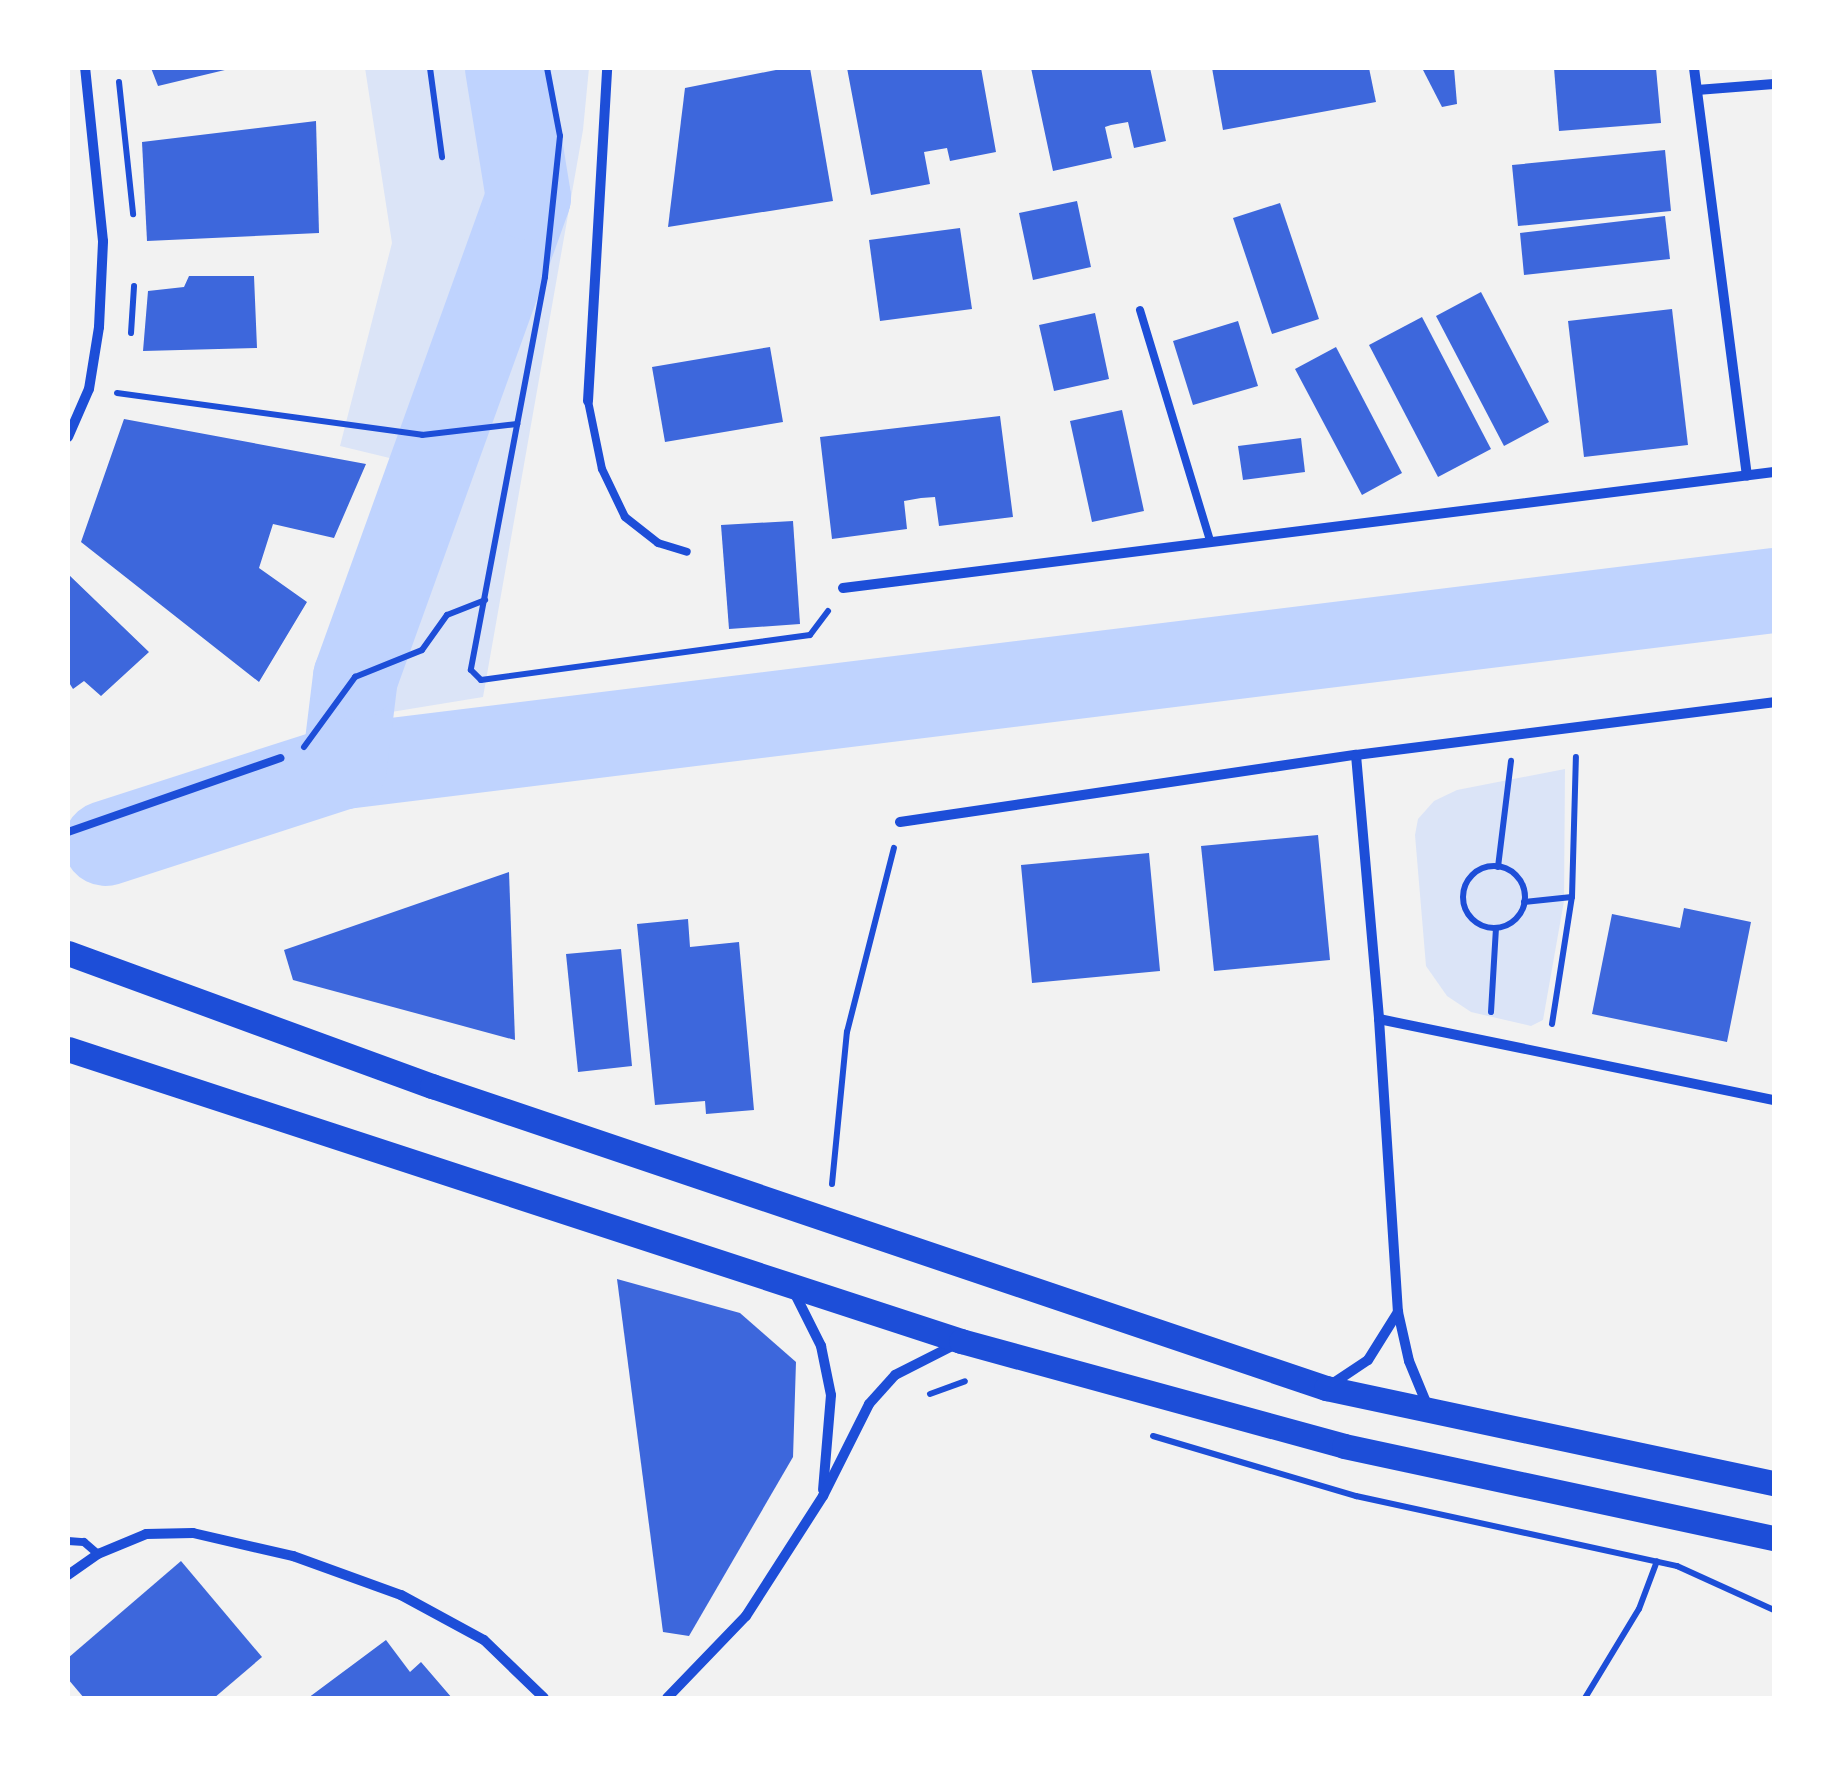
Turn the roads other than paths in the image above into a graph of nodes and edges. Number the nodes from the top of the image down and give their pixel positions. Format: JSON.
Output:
{"nodes":[{"id":1,"x":85,"y":68,"type":"edge"},
{"id":2,"x":607,"y":68,"type":"edge"},
{"id":3,"x":1694,"y":68,"type":"edge"},
{"id":4,"x":1774,"y":84,"type":"edge"},
{"id":5,"x":1697,"y":90,"type":"junction"},
{"id":6,"x":1140,"y":310,"type":"dead end"},
{"id":7,"x":588,"y":402,"type":"joint"},
{"id":8,"x":68,"y":437,"type":"edge"},
{"id":9,"x":1774,"y":472,"type":"edge"},
{"id":10,"x":1747,"y":476,"type":"junction"},
{"id":11,"x":1210,"y":540,"type":"junction"},
{"id":12,"x":687,"y":552,"type":"dead end"},
{"id":13,"x":842,"y":588,"type":"road end"},
{"id":14,"x":1774,"y":702,"type":"edge"},
{"id":15,"x":1356,"y":755,"type":"junction"},
{"id":16,"x":280,"y":758,"type":"road end"},
{"id":17,"x":900,"y":822,"type":"road end"},
{"id":18,"x":68,"y":832,"type":"edge"},
{"id":19,"x":68,"y":953,"type":"edge"},
{"id":20,"x":1379,"y":1019,"type":"junction"},
{"id":21,"x":68,"y":1048,"type":"edge"},
{"id":22,"x":1774,"y":1100,"type":"edge"},
{"id":23,"x":790,"y":1285,"type":"junction"},
{"id":24,"x":1398,"y":1312,"type":"junction"},
{"id":25,"x":961,"y":1341,"type":"junction"},
{"id":26,"x":1326,"y":1388,"type":"junction"},
{"id":27,"x":1428,"y":1408,"type":"junction"},
{"id":28,"x":1774,"y":1483,"type":"edge"},
{"id":29,"x":823,"y":1496,"type":"junction"},
{"id":30,"x":1774,"y":1538,"type":"edge"},
{"id":31,"x":68,"y":1541,"type":"edge"},
{"id":32,"x":98,"y":1554,"type":"junction"},
{"id":33,"x":68,"y":1575,"type":"edge"},
{"id":34,"x":544,"y":1698,"type":"edge"},
{"id":35,"x":667,"y":1698,"type":"edge"}],
"edges":[{"from":1,"to":8,"type":"street"},
{"from":2,"to":7,"type":"street"},
{"from":3,"to":5,"type":"street"},
{"from":4,"to":5,"type":"street"},
{"from":5,"to":10,"type":"street"},
{"from":6,"to":11,"type":"lane"},
{"from":7,"to":12,"type":"lane"},
{"from":9,"to":10,"type":"street"},
{"from":10,"to":11,"type":"street"},
{"from":11,"to":13,"type":"street"},
{"from":14,"to":15,"type":"street"},
{"from":15,"to":17,"type":"street"},
{"from":15,"to":20,"type":"street"},
{"from":16,"to":18,"type":"lane"},
{"from":19,"to":26,"type":"main road"},
{"from":20,"to":22,"type":"street"},
{"from":20,"to":24,"type":"street"},
{"from":21,"to":23,"type":"main road"},
{"from":23,"to":25,"type":"main road"},
{"from":23,"to":29,"type":"street"},
{"from":24,"to":26,"type":"street"},
{"from":24,"to":27,"type":"street"},
{"from":25,"to":29,"type":"street"},
{"from":25,"to":30,"type":"main road"},
{"from":26,"to":27,"type":"main road"},
{"from":27,"to":28,"type":"main road"},
{"from":29,"to":35,"type":"street"},
{"from":31,"to":32,"type":"lane"},
{"from":32,"to":33,"type":"street"},
{"from":32,"to":34,"type":"street"}]}
